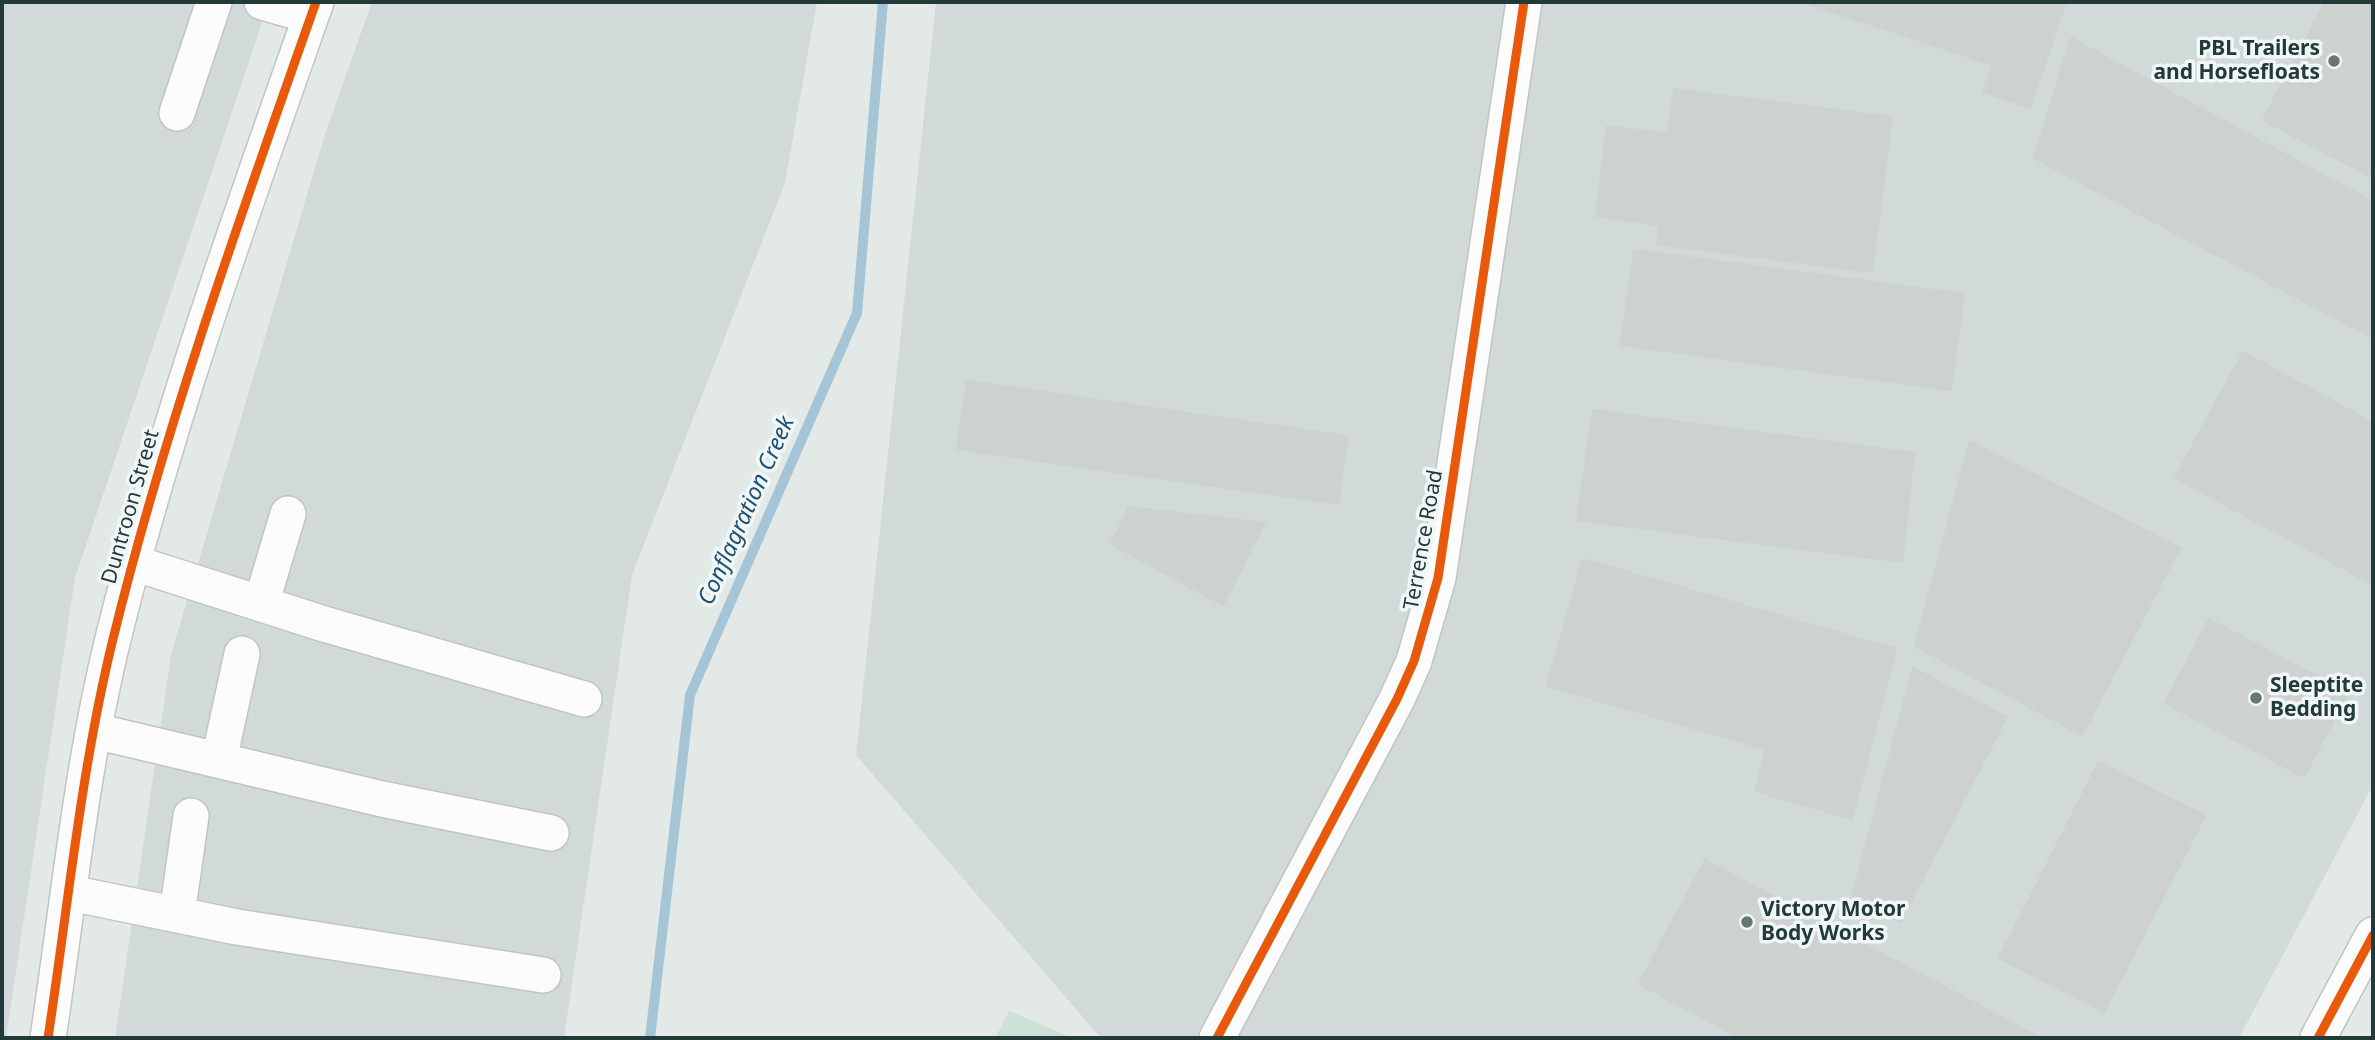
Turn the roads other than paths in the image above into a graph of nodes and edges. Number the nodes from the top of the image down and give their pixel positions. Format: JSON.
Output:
{"nodes":[{"id":1,"x":214,"y":2,"type":"edge"},
{"id":2,"x":262,"y":2,"type":"edge"},
{"id":3,"x":1524,"y":2,"type":"edge"},
{"id":4,"x":314,"y":9,"type":"edge"},
{"id":5,"x":177,"y":113,"type":"dead end"},
{"id":6,"x":288,"y":514,"type":"dead end"},
{"id":7,"x":134,"y":563,"type":"junction"},
{"id":8,"x":261,"y":604,"type":"junction"},
{"id":9,"x":242,"y":654,"type":"dead end"},
{"id":10,"x":584,"y":699,"type":"dead end"},
{"id":11,"x":95,"y":731,"type":"junction"},
{"id":12,"x":219,"y":760,"type":"junction"},
{"id":13,"x":191,"y":816,"type":"dead end"},
{"id":14,"x":551,"y":833,"type":"dead end"},
{"id":15,"x":70,"y":894,"type":"junction"},
{"id":16,"x":177,"y":915,"type":"junction"},
{"id":17,"x":2373,"y":935,"type":"edge"},
{"id":18,"x":543,"y":975,"type":"dead end"},
{"id":19,"x":48,"y":1038,"type":"edge"},
{"id":20,"x":1217,"y":1038,"type":"edge"},
{"id":21,"x":2318,"y":1038,"type":"edge"}],
"edges":[{"from":1,"to":5,"type":"street"},
{"from":2,"to":4,"type":"street"},
{"from":3,"to":20,"type":"street","name":"Terrence Road"},
{"from":4,"to":7,"type":"street","name":"Duntroon Street"},
{"from":6,"to":8,"type":"street"},
{"from":7,"to":8,"type":"street"},
{"from":7,"to":11,"type":"street","name":"Duntroon Street"},
{"from":8,"to":10,"type":"street"},
{"from":9,"to":12,"type":"street"},
{"from":11,"to":12,"type":"street"},
{"from":11,"to":15,"type":"street","name":"Duntroon Street"},
{"from":12,"to":14,"type":"street"},
{"from":13,"to":16,"type":"street"},
{"from":15,"to":16,"type":"street"},
{"from":15,"to":19,"type":"street","name":"Duntroon Street"},
{"from":16,"to":18,"type":"street"},
{"from":17,"to":21,"type":"street"}]}
